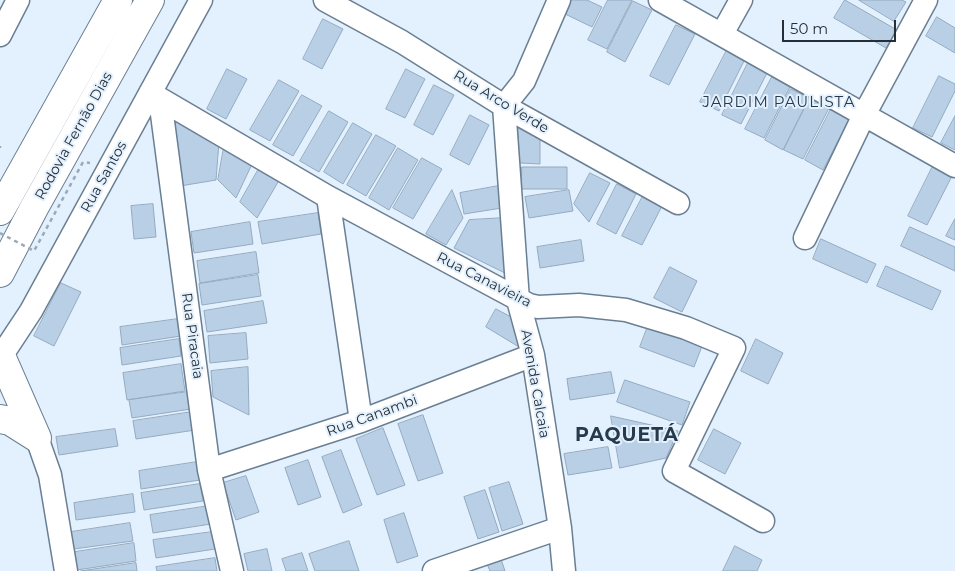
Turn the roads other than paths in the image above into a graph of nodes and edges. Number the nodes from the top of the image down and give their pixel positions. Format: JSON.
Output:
{"nodes":[{"id":1,"x":18,"y":0,"type":"edge"},
{"id":2,"x":118,"y":0,"type":"edge"},
{"id":3,"x":150,"y":0,"type":"edge"},
{"id":4,"x":201,"y":0,"type":"edge"},
{"id":5,"x":325,"y":0,"type":"edge"},
{"id":6,"x":559,"y":0,"type":"edge"},
{"id":7,"x":660,"y":0,"type":"edge"},
{"id":8,"x":742,"y":0,"type":"edge"},
{"id":9,"x":926,"y":0,"type":"edge"},
{"id":10,"x":722,"y":34,"type":"junction"},
{"id":11,"x":0,"y":35,"type":"edge"},
{"id":12,"x":155,"y":96,"type":"junction"},
{"id":13,"x":504,"y":106,"type":"junction"},
{"id":14,"x":864,"y":115,"type":"junction"},
{"id":15,"x":955,"y":166,"type":"edge"},
{"id":16,"x":328,"y":197,"type":"junction"},
{"id":17,"x":678,"y":203,"type":"dead end"},
{"id":18,"x":0,"y":211,"type":"edge"},
{"id":19,"x":805,"y":238,"type":"dead end"},
{"id":20,"x":0,"y":273,"type":"edge"},
{"id":21,"x":518,"y":300,"type":"junction"},
{"id":22,"x":1,"y":354,"type":"edge"},
{"id":23,"x":533,"y":355,"type":"junction"},
{"id":24,"x":0,"y":419,"type":"edge"},
{"id":25,"x":361,"y":421,"type":"junction"},
{"id":26,"x":37,"y":438,"type":"junction"},
{"id":27,"x":209,"y":470,"type":"junction"},
{"id":28,"x":763,"y":521,"type":"dead end"},
{"id":29,"x":560,"y":528,"type":"junction"},
{"id":30,"x":66,"y":571,"type":"edge"},
{"id":31,"x":232,"y":571,"type":"edge"},
{"id":32,"x":434,"y":571,"type":"edge"},
{"id":33,"x":564,"y":571,"type":"edge"}],
"edges":[{"from":1,"to":11,"type":"street"},
{"from":2,"to":18,"type":"highway","name":"Rodovia Fernão Dias"},
{"from":3,"to":20,"type":"highway","name":"Rodovia Fernão Dias"},
{"from":4,"to":12,"type":"street","name":"Rua Santos"},
{"from":5,"to":13,"type":"street","name":"Rua Arco Verde"},
{"from":6,"to":13,"type":"street"},
{"from":7,"to":10,"type":"street"},
{"from":8,"to":10,"type":"street"},
{"from":9,"to":14,"type":"street"},
{"from":10,"to":14,"type":"street"},
{"from":12,"to":16,"type":"street","name":"Rua Canavieira"},
{"from":12,"to":22,"type":"street","name":"Rua Santos"},
{"from":12,"to":27,"type":"street","name":"Rua Piracaia"},
{"from":13,"to":17,"type":"street","name":"Rua Arco Verde"},
{"from":13,"to":21,"type":"street","name":"Avenida Calcaia"},
{"from":14,"to":15,"type":"street"},
{"from":14,"to":19,"type":"street"},
{"from":16,"to":21,"type":"street","name":"Rua Canavieira"},
{"from":16,"to":25,"type":"street"},
{"from":21,"to":23,"type":"street","name":"Avenida Calcaia"},
{"from":21,"to":28,"type":"street","name":"Rua Canavieira"},
{"from":22,"to":26,"type":"highway"},
{"from":23,"to":25,"type":"street","name":"Rua Canambi"},
{"from":23,"to":29,"type":"street","name":"Avenida Calcaia"},
{"from":24,"to":26,"type":"highway"},
{"from":25,"to":27,"type":"street","name":"Rua Canambi"},
{"from":26,"to":30,"type":"street"},
{"from":27,"to":31,"type":"street","name":"Rua Piracaia"},
{"from":29,"to":32,"type":"street"},
{"from":29,"to":33,"type":"street","name":"Avenida Calcaia"}]}
